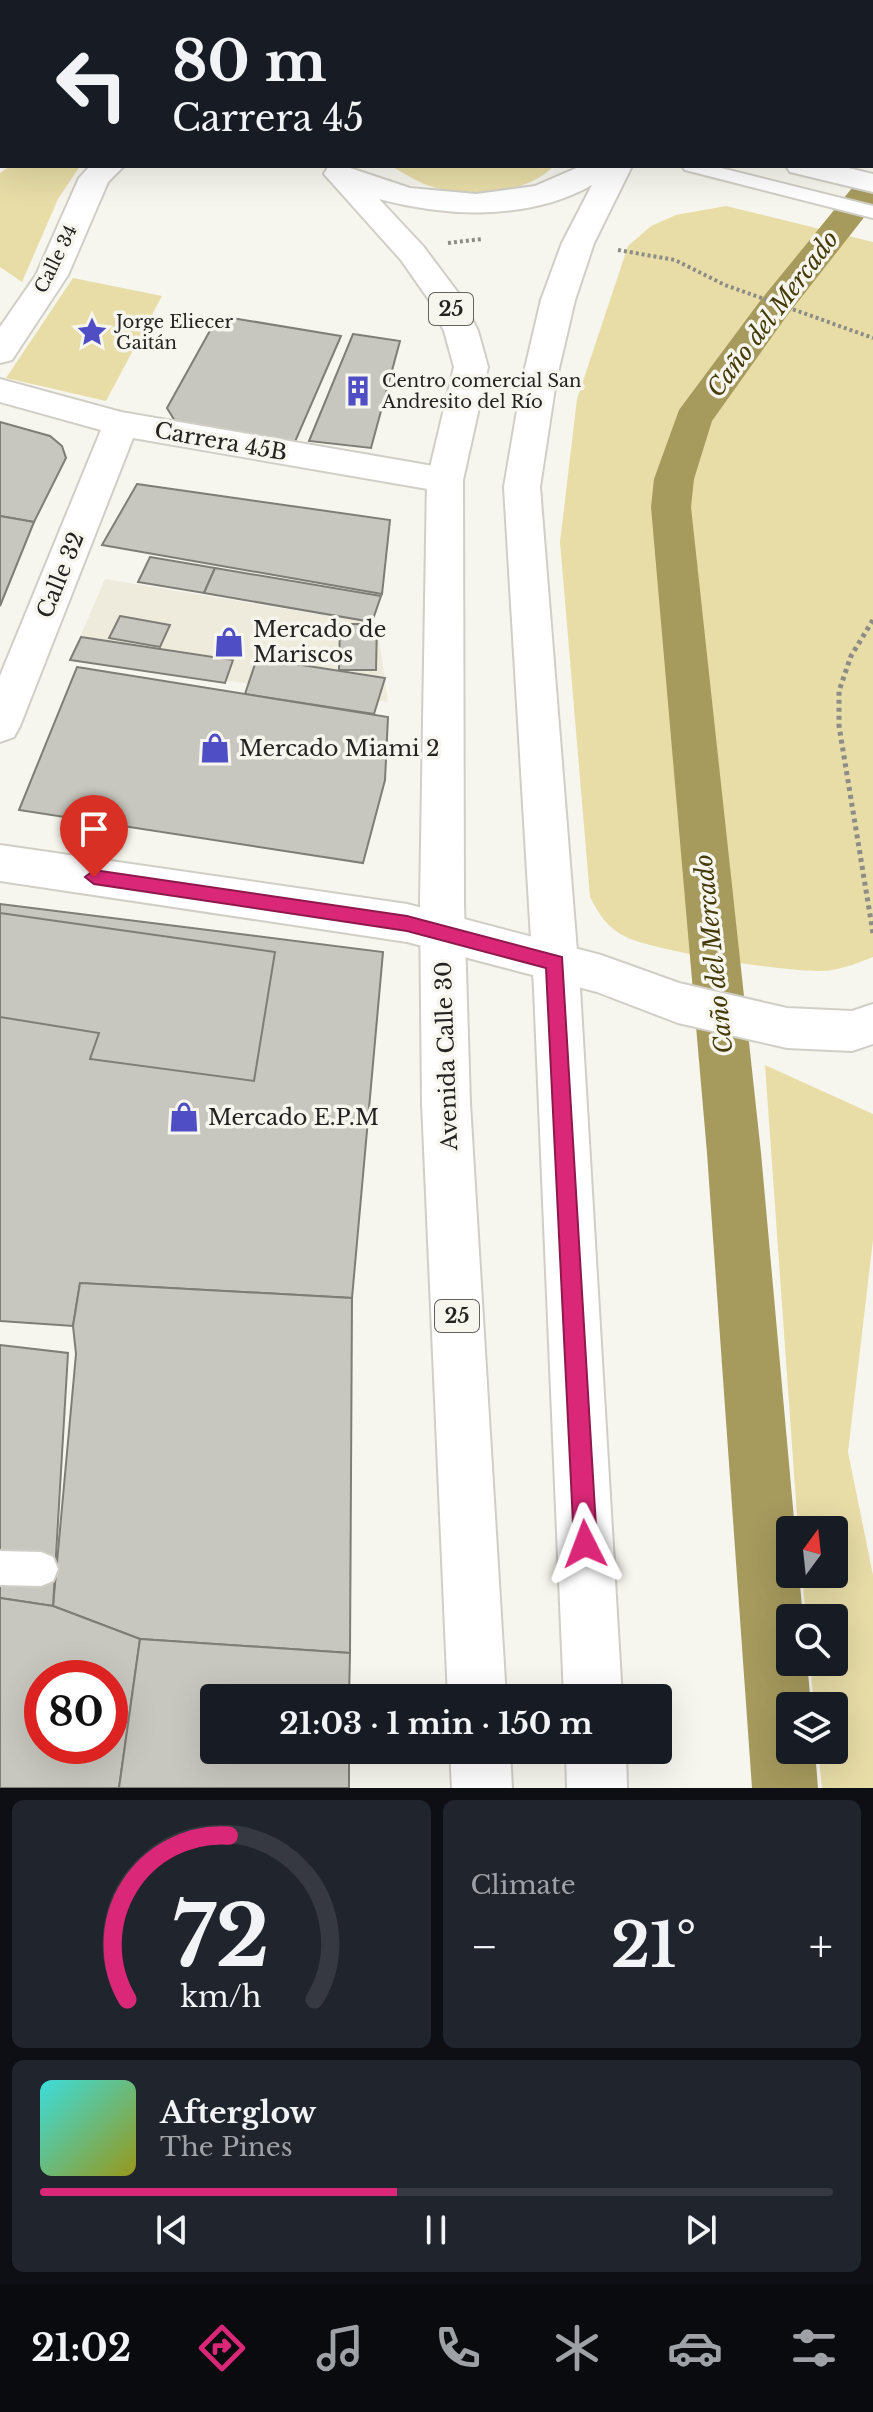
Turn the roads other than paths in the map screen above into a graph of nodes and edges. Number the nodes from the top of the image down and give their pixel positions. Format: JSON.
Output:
{"nodes":[{"id":1,"x":106,"y":168,"type":"edge"},
{"id":2,"x":600,"y":168,"type":"edge"},
{"id":3,"x":616,"y":168,"type":"edge"},
{"id":4,"x":699,"y":168,"type":"edge"},
{"id":5,"x":809,"y":168,"type":"edge"},
{"id":6,"x":333,"y":170,"type":"edge"},
{"id":7,"x":873,"y":183,"type":"edge"},
{"id":8,"x":873,"y":212,"type":"edge"},
{"id":9,"x":0,"y":298,"type":"edge"},
{"id":10,"x":8,"y":343,"type":"edge"},
{"id":11,"x":0,"y":390,"type":"edge"},
{"id":12,"x":121,"y":424,"type":"junction"},
{"id":13,"x":445,"y":480,"type":"junction"},
{"id":14,"x":0,"y":726,"type":"edge"},
{"id":15,"x":0,"y":863,"type":"edge"},
{"id":16,"x":443,"y":933,"type":"junction"},
{"id":17,"x":555,"y":962,"type":"junction"},
{"id":18,"x":866,"y":1035,"type":"edge"},
{"id":19,"x":0,"y":1568,"type":"edge"},
{"id":20,"x":41,"y":1569,"type":"dead end"},
{"id":21,"x":476,"y":1684,"type":"edge"},
{"id":22,"x":592,"y":1684,"type":"edge"},
{"id":23,"x":481,"y":1764,"type":"edge"},
{"id":24,"x":596,"y":1764,"type":"edge"},
{"id":25,"x":482,"y":1788,"type":"edge"},
{"id":26,"x":597,"y":1788,"type":"edge"}],
"edges":[{"from":1,"to":10,"type":"main road","name":"Calle 34"},
{"from":2,"to":6,"type":"main road"},
{"from":3,"to":17,"type":"main road"},
{"from":4,"to":8,"type":"lane"},
{"from":5,"to":7,"type":"main road"},
{"from":6,"to":13,"type":"main road","name":"Avenida Calle 30","number":"25"},
{"from":9,"to":10,"type":"main road"},
{"from":11,"to":12,"type":"main road","name":"Carrera 45B"},
{"from":12,"to":13,"type":"main road","name":"Carrera 45B"},
{"from":12,"to":14,"type":"main road","name":"Calle 32"},
{"from":13,"to":16,"type":"main road","name":"Avenida Calle 30","number":"25"},
{"from":15,"to":16,"type":"main road"},
{"from":16,"to":17,"type":"main road"},
{"from":16,"to":21,"type":"main road","name":"Avenida Calle 30","number":"25"},
{"from":17,"to":18,"type":"main road"},
{"from":17,"to":22,"type":"main road"},
{"from":19,"to":20,"type":"lane"},
{"from":23,"to":25,"type":"main road"},
{"from":24,"to":26,"type":"main road"}]}
